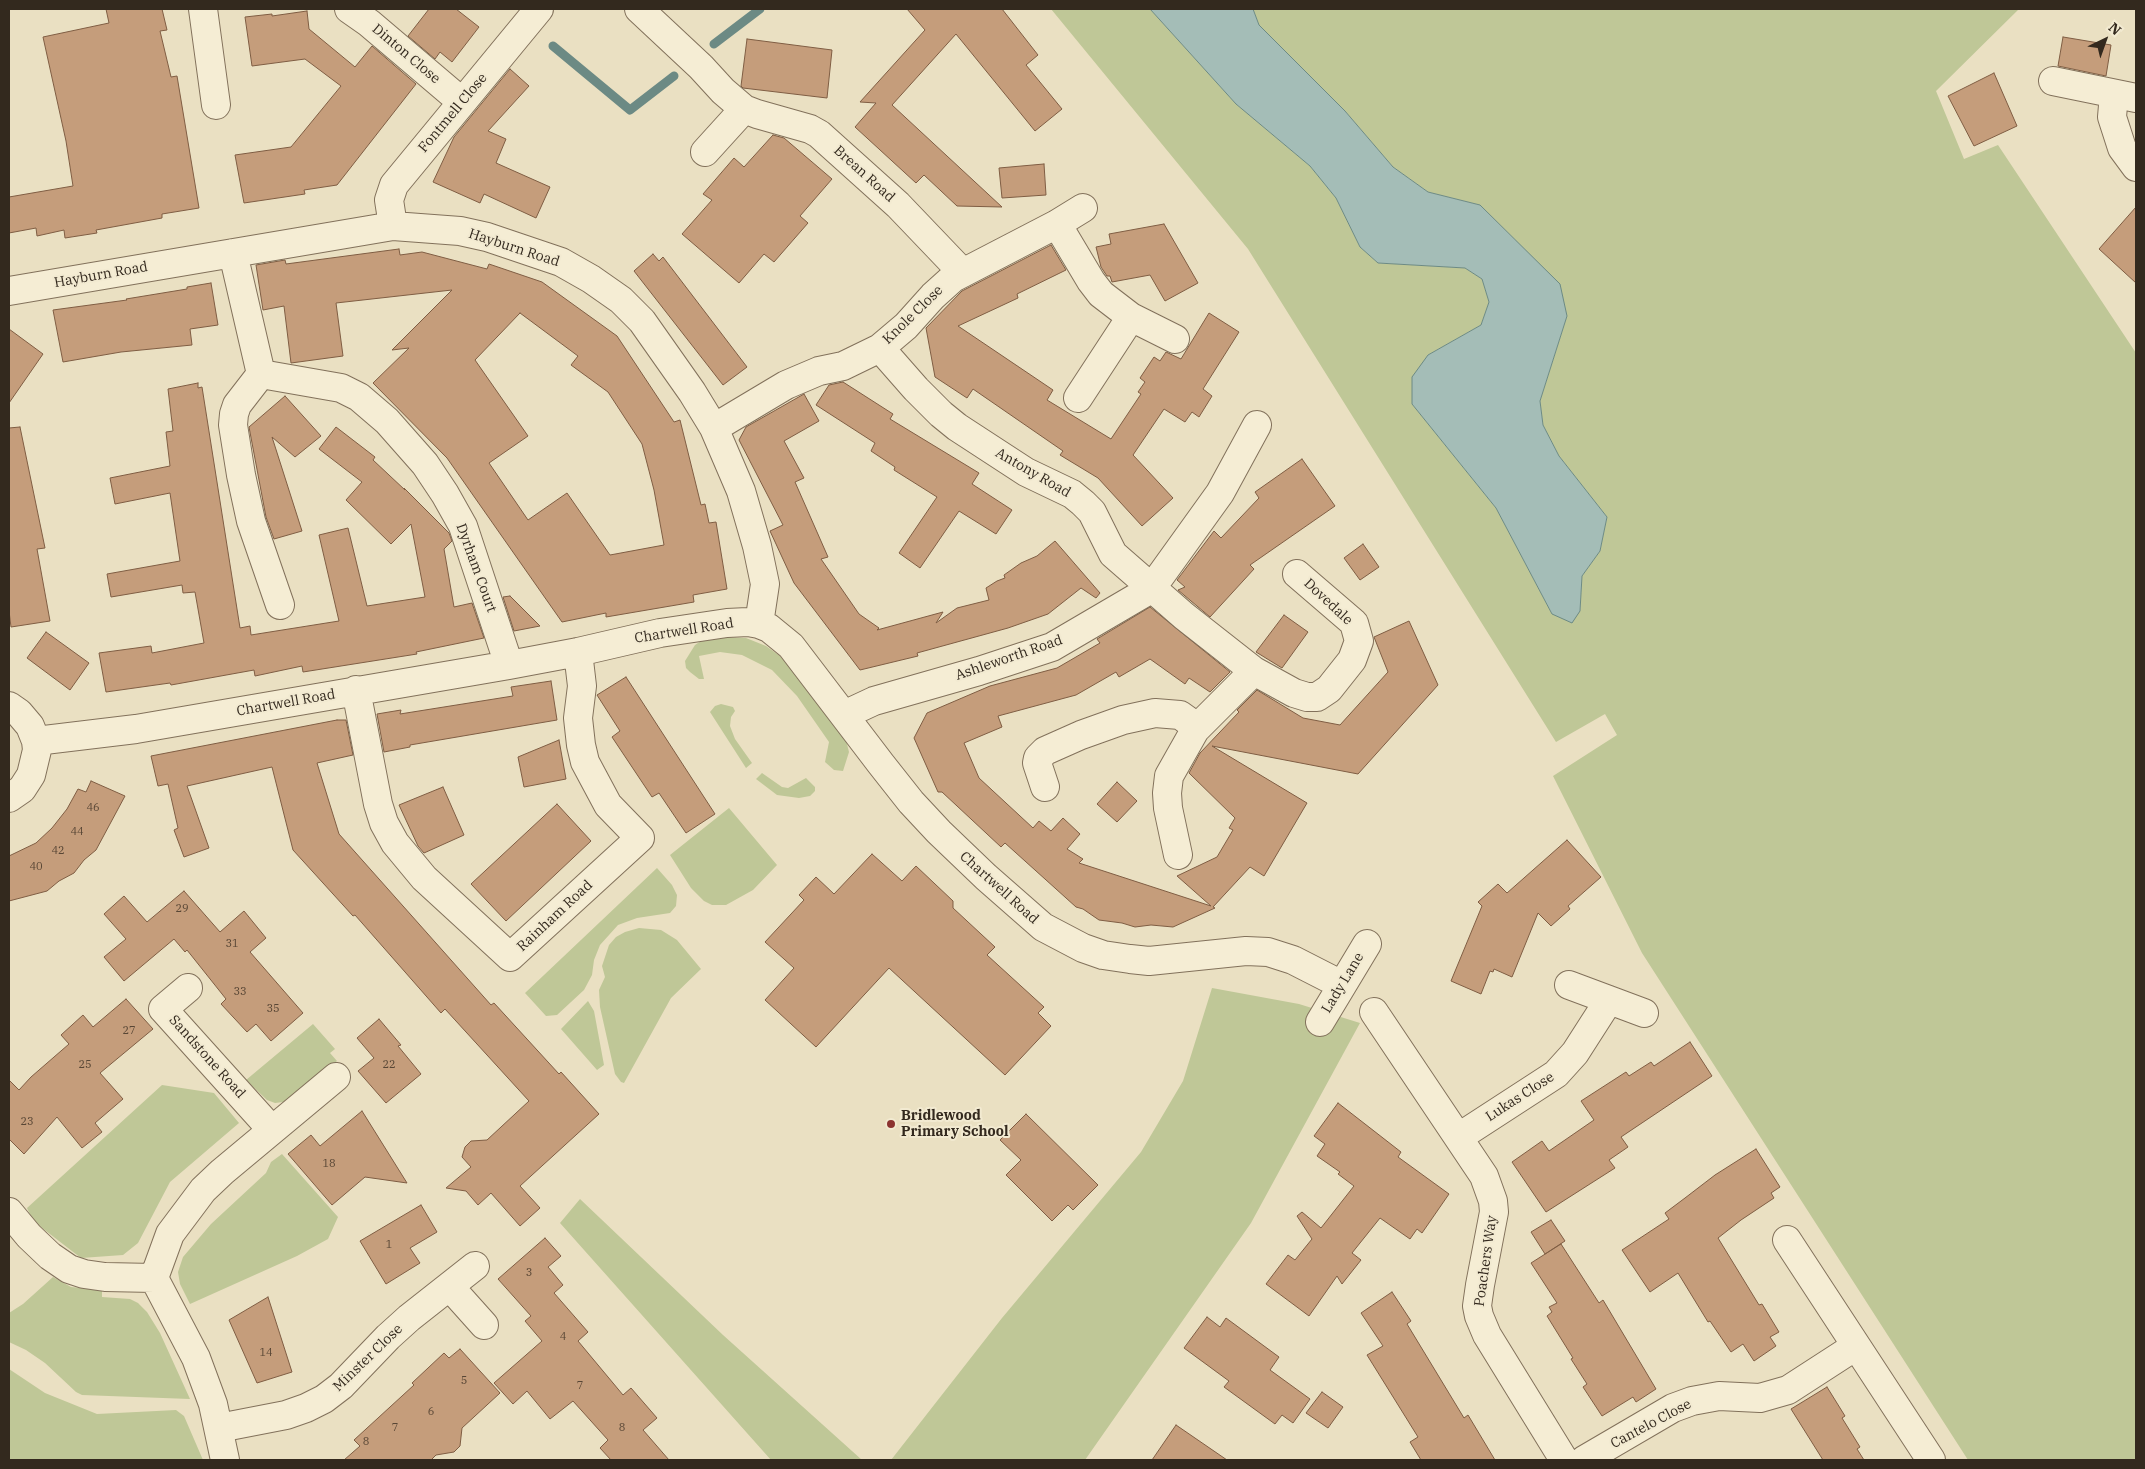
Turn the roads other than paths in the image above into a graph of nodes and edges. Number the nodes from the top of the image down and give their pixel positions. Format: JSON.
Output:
{"nodes":[{"id":1,"x":203,"y":9,"type":"edge"},
{"id":2,"x":350,"y":9,"type":"edge"},
{"id":3,"x":539,"y":9,"type":"edge"},
{"id":4,"x":639,"y":9,"type":"edge"},
{"id":5,"x":2053,"y":81,"type":"dead end"},
{"id":6,"x":2125,"y":96,"type":"edge"},
{"id":7,"x":462,"y":102,"type":"junction"},
{"id":8,"x":216,"y":105,"type":"dead end"},
{"id":9,"x":744,"y":109,"type":"junction"},
{"id":10,"x":705,"y":152,"type":"dead end"},
{"id":11,"x":2136,"y":167,"type":"edge"},
{"id":12,"x":1083,"y":208,"type":"dead end"},
{"id":13,"x":1058,"y":224,"type":"junction"},
{"id":14,"x":393,"y":226,"type":"junction"},
{"id":15,"x":232,"y":253,"type":"junction"},
{"id":16,"x":962,"y":273,"type":"junction"},
{"id":17,"x":9,"y":292,"type":"edge"},
{"id":18,"x":1131,"y":318,"type":"junction"},
{"id":19,"x":1175,"y":339,"type":"dead end"},
{"id":20,"x":880,"y":348,"type":"junction"},
{"id":21,"x":261,"y":374,"type":"junction"},
{"id":22,"x":1078,"y":398,"type":"dead end"},
{"id":23,"x":1257,"y":425,"type":"dead end"},
{"id":24,"x":714,"y":428,"type":"junction"},
{"id":25,"x":1297,"y":574,"type":"dead end"},
{"id":26,"x":1150,"y":589,"type":"junction"},
{"id":27,"x":280,"y":605,"type":"dead end"},
{"id":28,"x":759,"y":624,"type":"junction"},
{"id":29,"x":578,"y":652,"type":"junction"},
{"id":30,"x":509,"y":665,"type":"junction"},
{"id":31,"x":1254,"y":671,"type":"junction"},
{"id":32,"x":356,"y":690,"type":"junction"},
{"id":33,"x":9,"y":706,"type":"edge"},
{"id":34,"x":844,"y":715,"type":"junction"},
{"id":35,"x":1196,"y":730,"type":"junction"},
{"id":36,"x":36,"y":741,"type":"junction"},
{"id":37,"x":1045,"y":787,"type":"dead end"},
{"id":38,"x":9,"y":798,"type":"edge"},
{"id":39,"x":1178,"y":856,"type":"dead end"},
{"id":40,"x":1367,"y":944,"type":"dead end"},
{"id":41,"x":1342,"y":985,"type":"junction"},
{"id":42,"x":1569,"y":985,"type":"dead end"},
{"id":43,"x":188,"y":988,"type":"dead end"},
{"id":44,"x":1608,"y":1000,"type":"junction"},
{"id":45,"x":1374,"y":1012,"type":"dead end"},
{"id":46,"x":1644,"y":1013,"type":"dead end"},
{"id":47,"x":1320,"y":1022,"type":"dead end"},
{"id":48,"x":336,"y":1077,"type":"dead end"},
{"id":49,"x":272,"y":1130,"type":"junction"},
{"id":50,"x":1459,"y":1136,"type":"junction"},
{"id":51,"x":9,"y":1212,"type":"edge"},
{"id":52,"x":1786,"y":1240,"type":"dead end"},
{"id":53,"x":475,"y":1266,"type":"dead end"},
{"id":54,"x":154,"y":1278,"type":"junction"},
{"id":55,"x":450,"y":1287,"type":"junction"},
{"id":56,"x":484,"y":1325,"type":"dead end"},
{"id":57,"x":1856,"y":1346,"type":"junction"},
{"id":58,"x":219,"y":1428,"type":"junction"},
{"id":59,"x":225,"y":1460,"type":"edge"},
{"id":60,"x":1564,"y":1460,"type":"edge"},
{"id":61,"x":1584,"y":1460,"type":"edge"},
{"id":62,"x":1931,"y":1460,"type":"edge"}],
"edges":[{"from":1,"to":8,"type":"street"},
{"from":2,"to":7,"type":"street","name":"Dinton Close"},
{"from":3,"to":7,"type":"street","name":"Fontmell Close"},
{"from":4,"to":9,"type":"street","name":"Brean Road"},
{"from":5,"to":6,"type":"street"},
{"from":6,"to":11,"type":"street"},
{"from":7,"to":14,"type":"street","name":"Fontmell Close"},
{"from":9,"to":10,"type":"street"},
{"from":9,"to":16,"type":"street","name":"Brean Road"},
{"from":12,"to":13,"type":"street","name":"Knole Close"},
{"from":13,"to":16,"type":"street","name":"Knole Close"},
{"from":13,"to":18,"type":"street"},
{"from":14,"to":15,"type":"street","name":"Hayburn Road"},
{"from":14,"to":24,"type":"street","name":"Hayburn Road"},
{"from":15,"to":17,"type":"street","name":"Hayburn Road"},
{"from":15,"to":21,"type":"street"},
{"from":16,"to":20,"type":"street","name":"Knole Close"},
{"from":18,"to":19,"type":"street"},
{"from":18,"to":22,"type":"street"},
{"from":20,"to":24,"type":"street","name":"Knole Close"},
{"from":20,"to":26,"type":"street","name":"Antony Road"},
{"from":21,"to":27,"type":"street"},
{"from":21,"to":30,"type":"street","name":"Dyrham Court"},
{"from":23,"to":26,"type":"street","name":"Ashleworth Road"},
{"from":24,"to":28,"type":"street","name":"Hayburn Road"},
{"from":25,"to":31,"type":"street","name":"Dovedale"},
{"from":26,"to":31,"type":"street","name":"Dovedale"},
{"from":26,"to":34,"type":"street","name":"Ashleworth Road"},
{"from":28,"to":29,"type":"street","name":"Chartwell Road"},
{"from":28,"to":34,"type":"street","name":"Chartwell Road"},
{"from":29,"to":30,"type":"street","name":"Chartwell Road"},
{"from":29,"to":32,"type":"street","name":"Rainham Road"},
{"from":30,"to":32,"type":"street","name":"Chartwell Road"},
{"from":31,"to":35,"type":"street"},
{"from":32,"to":36,"type":"street","name":"Chartwell Road"},
{"from":33,"to":36,"type":"street"},
{"from":34,"to":41,"type":"street","name":"Chartwell Road"},
{"from":35,"to":37,"type":"street"},
{"from":35,"to":39,"type":"street"},
{"from":36,"to":38,"type":"street"},
{"from":40,"to":41,"type":"street","name":"Lady Lane"},
{"from":41,"to":47,"type":"street","name":"Lady Lane"},
{"from":42,"to":44,"type":"street"},
{"from":43,"to":49,"type":"street","name":"Sandstone Road"},
{"from":44,"to":46,"type":"street"},
{"from":44,"to":50,"type":"street","name":"Lukas Close"},
{"from":45,"to":50,"type":"street","name":"Poachers Way"},
{"from":48,"to":49,"type":"street"},
{"from":49,"to":54,"type":"street"},
{"from":50,"to":60,"type":"street","name":"Poachers Way"},
{"from":51,"to":54,"type":"street"},
{"from":52,"to":57,"type":"street"},
{"from":53,"to":55,"type":"street","name":"Minster Close"},
{"from":54,"to":58,"type":"street"},
{"from":55,"to":56,"type":"street"},
{"from":55,"to":58,"type":"street","name":"Minster Close"},
{"from":57,"to":61,"type":"street","name":"Cantelo Close"},
{"from":57,"to":62,"type":"street"},
{"from":58,"to":59,"type":"street"}]}
